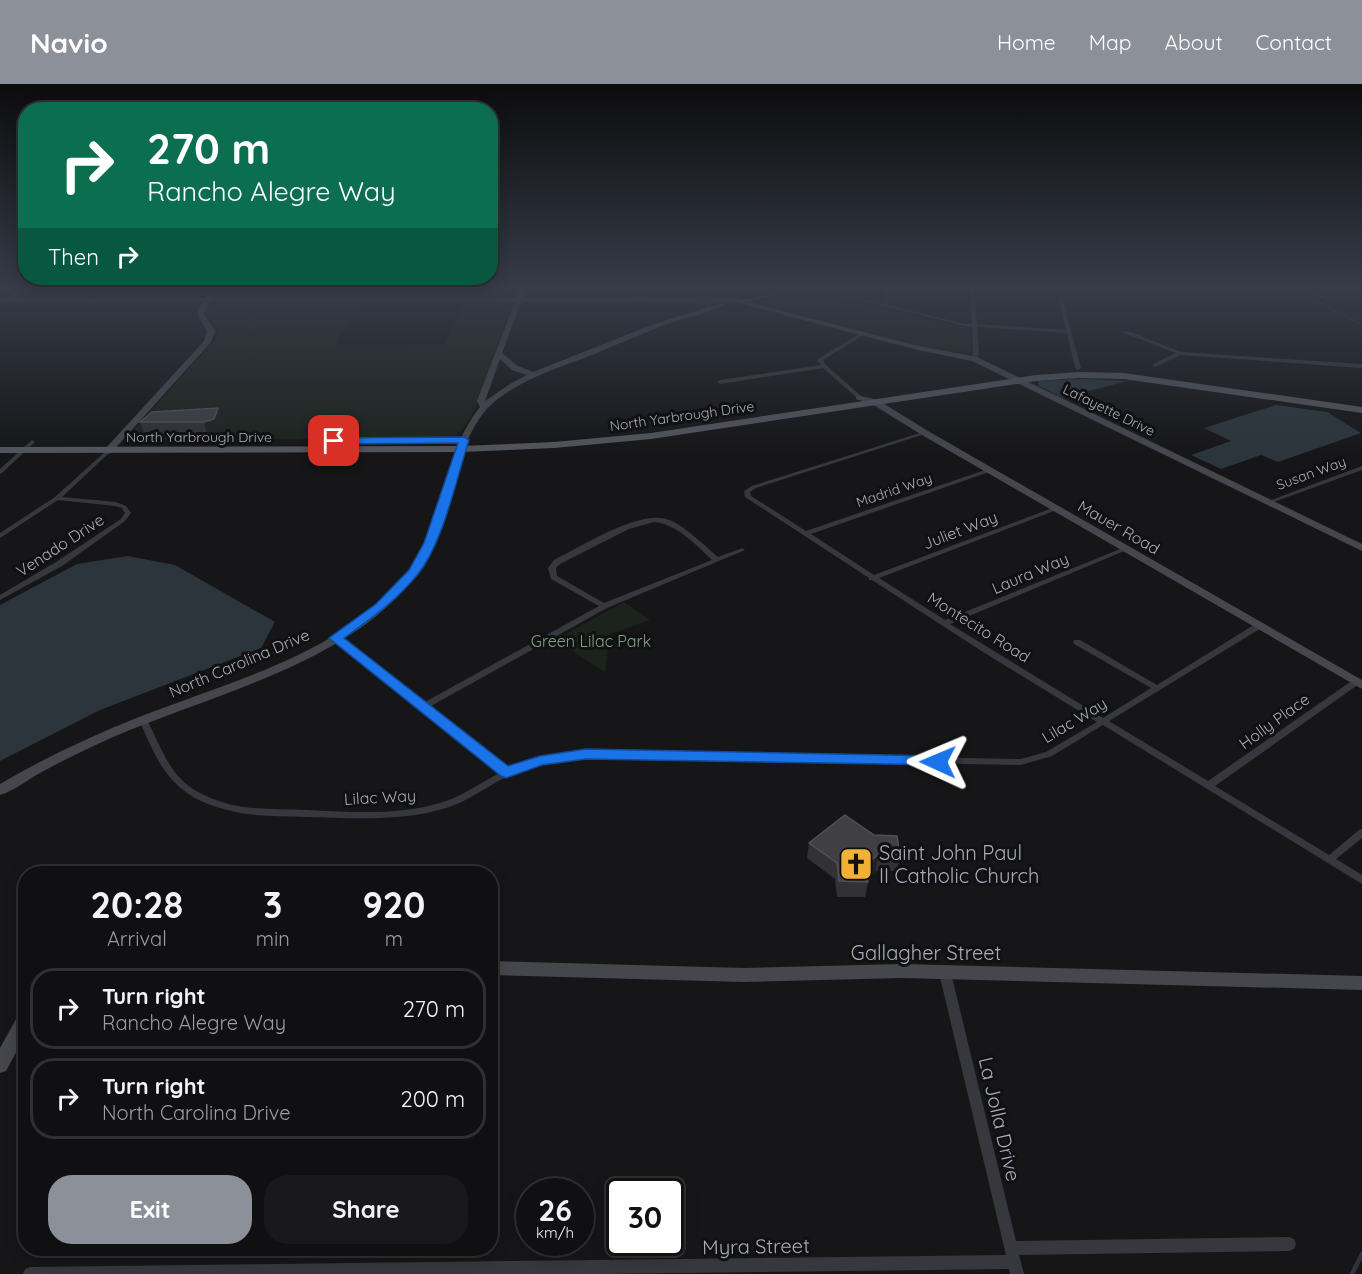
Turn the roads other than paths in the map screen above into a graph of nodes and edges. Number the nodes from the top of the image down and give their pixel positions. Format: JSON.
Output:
{"nodes":[{"id":1,"x":205,"y":345,"type":"edge"},
{"id":2,"x":503,"y":345,"type":"edge"},
{"id":3,"x":611,"y":345,"type":"edge"},
{"id":4,"x":844,"y":345,"type":"edge"},
{"id":5,"x":905,"y":345,"type":"edge"},
{"id":6,"x":974,"y":345,"type":"edge"},
{"id":7,"x":1072,"y":345,"type":"edge"},
{"id":8,"x":1157,"y":345,"type":"edge"},
{"id":9,"x":499,"y":354,"type":"junction"},
{"id":10,"x":1180,"y":354,"type":"junction"},
{"id":11,"x":974,"y":359,"type":"junction"},
{"id":12,"x":1155,"y":365,"type":"dead end"},
{"id":13,"x":824,"y":366,"type":"junction"},
{"id":14,"x":1362,"y":366,"type":"edge"},
{"id":15,"x":1078,"y":368,"type":"junction"},
{"id":16,"x":533,"y":375,"type":"junction"},
{"id":17,"x":1005,"y":375,"type":"junction"},
{"id":18,"x":1018,"y":380,"type":"junction"},
{"id":19,"x":720,"y":382,"type":"dead end"},
{"id":20,"x":860,"y":397,"type":"junction"},
{"id":21,"x":875,"y":402,"type":"junction"},
{"id":22,"x":1362,"y":403,"type":"edge"},
{"id":23,"x":484,"y":406,"type":"junction"},
{"id":24,"x":1362,"y":410,"type":"edge"},
{"id":25,"x":925,"y":433,"type":"junction"},
{"id":26,"x":585,"y":439,"type":"junction"},
{"id":27,"x":117,"y":441,"type":"junction"},
{"id":28,"x":0,"y":442,"type":"edge"},
{"id":29,"x":32,"y":442,"type":"junction"},
{"id":30,"x":462,"y":445,"type":"junction"},
{"id":31,"x":202,"y":446,"type":"junction"},
{"id":32,"x":0,"y":450,"type":"edge"},
{"id":33,"x":24,"y":450,"type":"junction"},
{"id":34,"x":108,"y":451,"type":"junction"},
{"id":35,"x":1362,"y":468,"type":"edge"},
{"id":36,"x":990,"y":470,"type":"junction"},
{"id":37,"x":0,"y":472,"type":"edge"},
{"id":38,"x":57,"y":498,"type":"junction"},
{"id":39,"x":1269,"y":502,"type":"junction"},
{"id":40,"x":1057,"y":508,"type":"junction"},
{"id":41,"x":805,"y":534,"type":"junction"},
{"id":42,"x":0,"y":536,"type":"edge"},
{"id":43,"x":1127,"y":548,"type":"junction"},
{"id":44,"x":1362,"y":548,"type":"edge"},
{"id":45,"x":742,"y":550,"type":"dead end"},
{"id":46,"x":717,"y":560,"type":"junction"},
{"id":47,"x":872,"y":578,"type":"junction"},
{"id":48,"x":0,"y":598,"type":"edge"},
{"id":49,"x":604,"y":606,"type":"junction"},
{"id":50,"x":945,"y":623,"type":"junction"},
{"id":51,"x":1260,"y":625,"type":"junction"},
{"id":52,"x":336,"y":638,"type":"junction"},
{"id":53,"x":1077,"y":642,"type":"dead end"},
{"id":54,"x":1359,"y":684,"type":"edge"},
{"id":55,"x":1156,"y":688,"type":"junction"},
{"id":56,"x":425,"y":706,"type":"junction"},
{"id":57,"x":143,"y":720,"type":"junction"},
{"id":58,"x":1103,"y":722,"type":"junction"},
{"id":59,"x":506,"y":773,"type":"junction"},
{"id":60,"x":1209,"y":785,"type":"junction"},
{"id":61,"x":0,"y":790,"type":"edge"},
{"id":62,"x":1362,"y":833,"type":"edge"},
{"id":63,"x":1329,"y":860,"type":"junction"},
{"id":64,"x":1362,"y":880,"type":"edge"},
{"id":65,"x":498,"y":968,"type":"edge"},
{"id":66,"x":945,"y":973,"type":"junction"},
{"id":67,"x":1362,"y":983,"type":"edge"},
{"id":68,"x":18,"y":1032,"type":"edge"},
{"id":69,"x":0,"y":1065,"type":"edge"},
{"id":70,"x":1288,"y":1244,"type":"dead end"},
{"id":71,"x":1014,"y":1261,"type":"edge"},
{"id":72,"x":30,"y":1274,"type":"edge"}],
"edges":[{"from":1,"to":27,"type":"street"},
{"from":2,"to":9,"type":"street"},
{"from":3,"to":16,"type":"street"},
{"from":4,"to":13,"type":"street"},
{"from":5,"to":11,"type":"street","name":"Lafayette Drive"},
{"from":6,"to":11,"type":"street"},
{"from":7,"to":15,"type":"street"},
{"from":8,"to":10,"type":"street"},
{"from":9,"to":16,"type":"street"},
{"from":9,"to":23,"type":"street"},
{"from":10,"to":12,"type":"street"},
{"from":10,"to":14,"type":"street"},
{"from":11,"to":17,"type":"street","name":"Lafayette Drive"},
{"from":13,"to":19,"type":"street"},
{"from":13,"to":20,"type":"street"},
{"from":15,"to":17,"type":"main road","name":"North Yarbrough Drive"},
{"from":15,"to":22,"type":"main road","name":"North Yarbrough Drive"},
{"from":16,"to":23,"type":"street"},
{"from":17,"to":18,"type":"street","name":"Lafayette Drive"},
{"from":17,"to":20,"type":"main road","name":"North Yarbrough Drive"},
{"from":18,"to":21,"type":"main road","name":"North Yarbrough Drive"},
{"from":18,"to":24,"type":"main road","name":"North Yarbrough Drive"},
{"from":18,"to":39,"type":"street","name":"Lafayette Drive"},
{"from":20,"to":21,"type":"street","name":"Mauer Road"},
{"from":20,"to":26,"type":"main road","name":"North Yarbrough Drive"},
{"from":21,"to":25,"type":"street","name":"Mauer Road"},
{"from":21,"to":26,"type":"main road","name":"North Yarbrough Drive"},
{"from":23,"to":30,"type":"street","name":"North Carolina Drive"},
{"from":25,"to":36,"type":"street","name":"Mauer Road"},
{"from":25,"to":41,"type":"street","name":"Montecito Road"},
{"from":26,"to":30,"type":"main road","name":"North Yarbrough Drive"},
{"from":27,"to":29,"type":"main road","name":"North Yarbrough Drive"},
{"from":27,"to":31,"type":"main road","name":"North Yarbrough Drive"},
{"from":27,"to":34,"type":"street"},
{"from":28,"to":29,"type":"main road","name":"North Yarbrough Drive"},
{"from":29,"to":33,"type":"street"},
{"from":30,"to":31,"type":"main road","name":"North Yarbrough Drive"},
{"from":30,"to":52,"type":"street","name":"North Carolina Drive"},
{"from":31,"to":34,"type":"main road","name":"North Yarbrough Drive"},
{"from":32,"to":33,"type":"main road","name":"North Yarbrough Drive"},
{"from":33,"to":34,"type":"main road","name":"North Yarbrough Drive"},
{"from":33,"to":37,"type":"street"},
{"from":34,"to":38,"type":"street"},
{"from":35,"to":39,"type":"street","name":"Susan Way"},
{"from":36,"to":40,"type":"street","name":"Mauer Road"},
{"from":36,"to":41,"type":"street","name":"Madrid Way"},
{"from":38,"to":42,"type":"street"},
{"from":38,"to":48,"type":"street","name":"Venado Drive"},
{"from":39,"to":44,"type":"street","name":"Lafayette Drive"},
{"from":40,"to":43,"type":"street","name":"Mauer Road"},
{"from":40,"to":47,"type":"street","name":"Juliet Way"},
{"from":41,"to":47,"type":"street","name":"Montecito Road"},
{"from":43,"to":50,"type":"street","name":"Laura Way"},
{"from":43,"to":51,"type":"street","name":"Mauer Road"},
{"from":45,"to":46,"type":"street"},
{"from":46,"to":49,"type":"street"},
{"from":46,"to":49,"type":"street"},
{"from":47,"to":50,"type":"street","name":"Montecito Road"},
{"from":49,"to":56,"type":"street"},
{"from":50,"to":58,"type":"street","name":"Montecito Road"},
{"from":51,"to":54,"type":"street","name":"Mauer Road"},
{"from":51,"to":55,"type":"street","name":"Lilac Way"},
{"from":52,"to":56,"type":"street"},
{"from":52,"to":57,"type":"street","name":"North Carolina Drive"},
{"from":53,"to":55,"type":"street"},
{"from":54,"to":60,"type":"street","name":"Holly Place"},
{"from":55,"to":58,"type":"street","name":"Lilac Way"},
{"from":56,"to":59,"type":"street"},
{"from":57,"to":59,"type":"street","name":"Lilac Way"},
{"from":57,"to":61,"type":"street","name":"North Carolina Drive"},
{"from":58,"to":59,"type":"street","name":"Lilac Way"},
{"from":58,"to":60,"type":"street","name":"Montecito Road"},
{"from":60,"to":63,"type":"street","name":"Montecito Road"},
{"from":62,"to":63,"type":"street"},
{"from":63,"to":64,"type":"street","name":"Montecito Road"},
{"from":65,"to":66,"type":"street","name":"Gallagher Street"},
{"from":66,"to":67,"type":"street","name":"Gallagher Street"},
{"from":66,"to":71,"type":"street","name":"La Jolla Drive"},
{"from":68,"to":69,"type":"street"},
{"from":70,"to":71,"type":"street","name":"Myra Street"},
{"from":71,"to":72,"type":"street","name":"Myra Street"}]}
